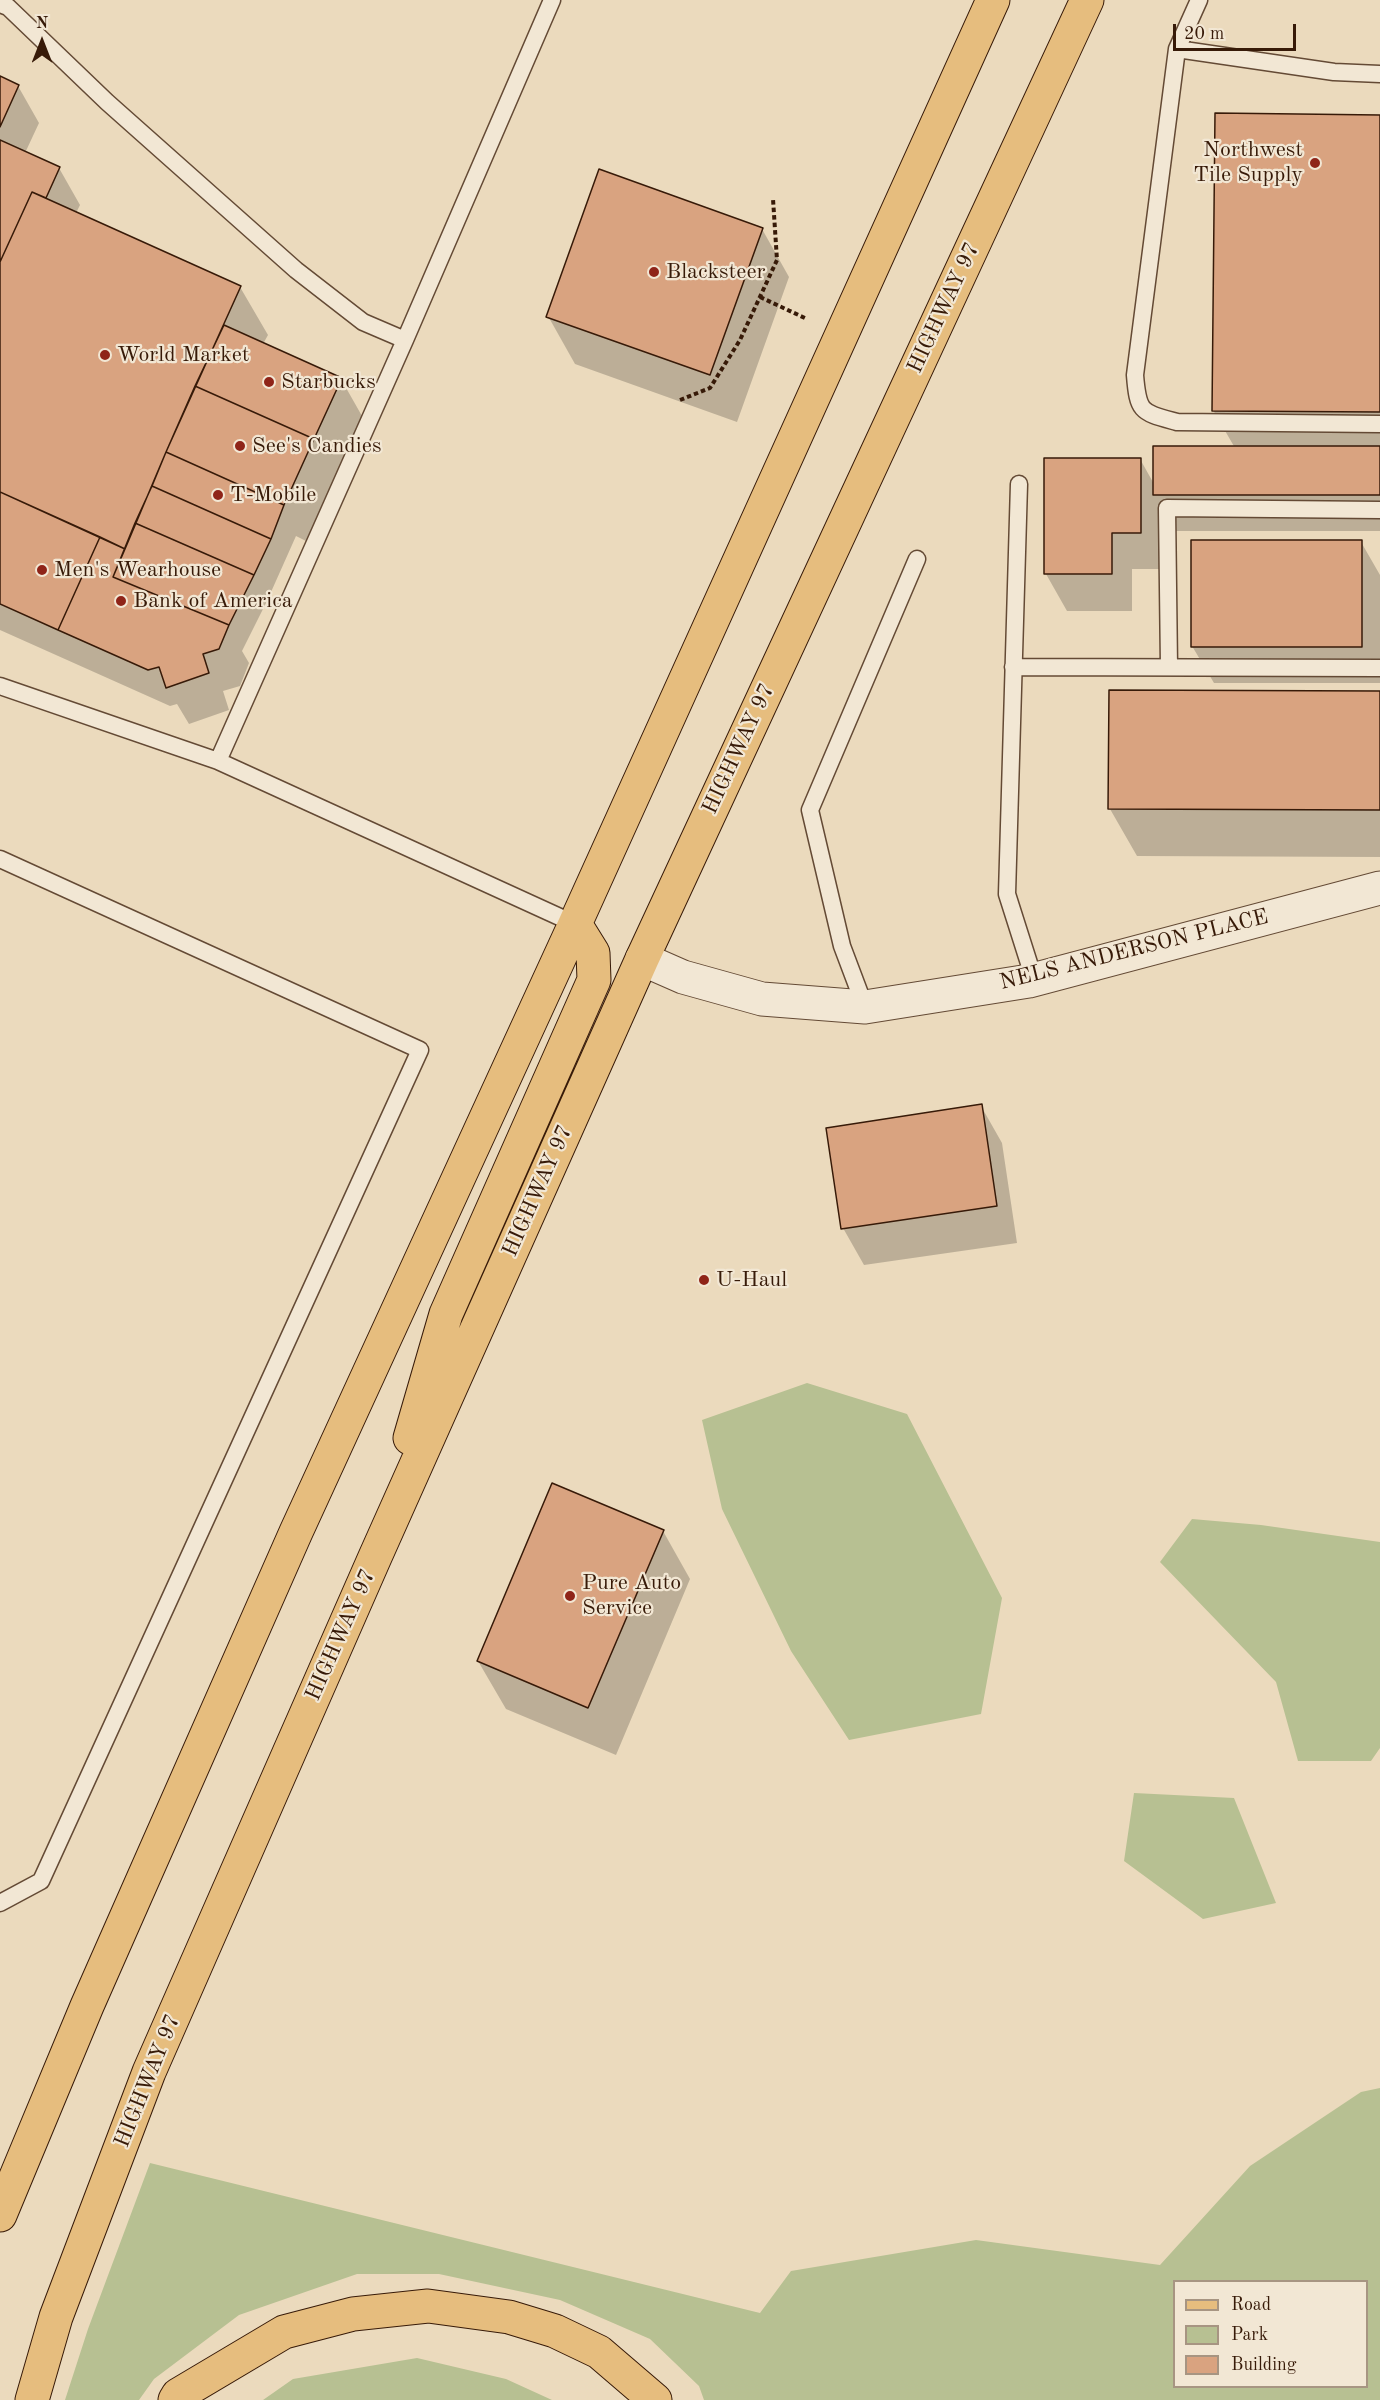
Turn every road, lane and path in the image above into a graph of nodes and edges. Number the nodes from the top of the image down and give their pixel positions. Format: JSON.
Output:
{"nodes":[{"id":1,"x":552,"y":0,"type":"edge"},
{"id":2,"x":993,"y":0,"type":"edge"},
{"id":3,"x":1087,"y":0,"type":"edge"},
{"id":4,"x":1198,"y":0,"type":"edge"},
{"id":5,"x":0,"y":4,"type":"edge"},
{"id":6,"x":1177,"y":49,"type":"junction"},
{"id":7,"x":1380,"y":74,"type":"edge"},
{"id":8,"x":773,"y":199,"type":"dead end"},
{"id":9,"x":760,"y":297,"type":"junction"},
{"id":10,"x":807,"y":319,"type":"dead end"},
{"id":11,"x":405,"y":340,"type":"junction"},
{"id":12,"x":680,"y":400,"type":"dead end"},
{"id":13,"x":1380,"y":424,"type":"edge"},
{"id":14,"x":1019,"y":484,"type":"dead end"},
{"id":15,"x":1380,"y":510,"type":"edge"},
{"id":16,"x":917,"y":560,"type":"dead end"},
{"id":17,"x":1013,"y":667,"type":"junction"},
{"id":18,"x":1169,"y":667,"type":"junction"},
{"id":19,"x":1380,"y":669,"type":"edge"},
{"id":20,"x":2,"y":692,"type":"edge"},
{"id":21,"x":218,"y":761,"type":"junction"},
{"id":22,"x":0,"y":859,"type":"edge"},
{"id":23,"x":1380,"y":888,"type":"edge"},
{"id":24,"x":575,"y":924,"type":"junction"},
{"id":25,"x":642,"y":958,"type":"junction"},
{"id":26,"x":1034,"y":979,"type":"junction"},
{"id":27,"x":865,"y":1007,"type":"junction"},
{"id":28,"x":375,"y":1557,"type":"junction"},
{"id":29,"x":0,"y":1903,"type":"edge"},
{"id":30,"x":0,"y":2215,"type":"edge"},
{"id":31,"x":32,"y":2400,"type":"edge"},
{"id":32,"x":175,"y":2400,"type":"edge"},
{"id":33,"x":655,"y":2400,"type":"edge"}],
"edges":[{"from":1,"to":11,"type":"lane"},
{"from":2,"to":24,"type":"main road"},
{"from":3,"to":25,"type":"main road","name":"HIGHWAY 97"},
{"from":4,"to":6,"type":"lane"},
{"from":5,"to":11,"type":"lane"},
{"from":6,"to":7,"type":"lane"},
{"from":6,"to":13,"type":"lane"},
{"from":8,"to":9,"type":"path"},
{"from":9,"to":10,"type":"path"},
{"from":9,"to":12,"type":"path"},
{"from":11,"to":21,"type":"lane"},
{"from":14,"to":17,"type":"lane"},
{"from":15,"to":18,"type":"lane"},
{"from":16,"to":27,"type":"lane"},
{"from":17,"to":18,"type":"lane"},
{"from":17,"to":26,"type":"lane"},
{"from":18,"to":19,"type":"lane"},
{"from":20,"to":21,"type":"lane"},
{"from":21,"to":24,"type":"lane"},
{"from":22,"to":29,"type":"lane"},
{"from":23,"to":26,"type":"street","name":"NELS ANDERSON PLACE"},
{"from":24,"to":28,"type":"main road"},
{"from":24,"to":30,"type":"main road"},
{"from":25,"to":27,"type":"street","name":"NELS ANDERSON PLACE"},
{"from":25,"to":28,"type":"main road","name":"HIGHWAY 97"},
{"from":26,"to":27,"type":"street","name":"NELS ANDERSON PLACE"},
{"from":28,"to":31,"type":"main road","name":"HIGHWAY 97"},
{"from":32,"to":33,"type":"main road"}]}
